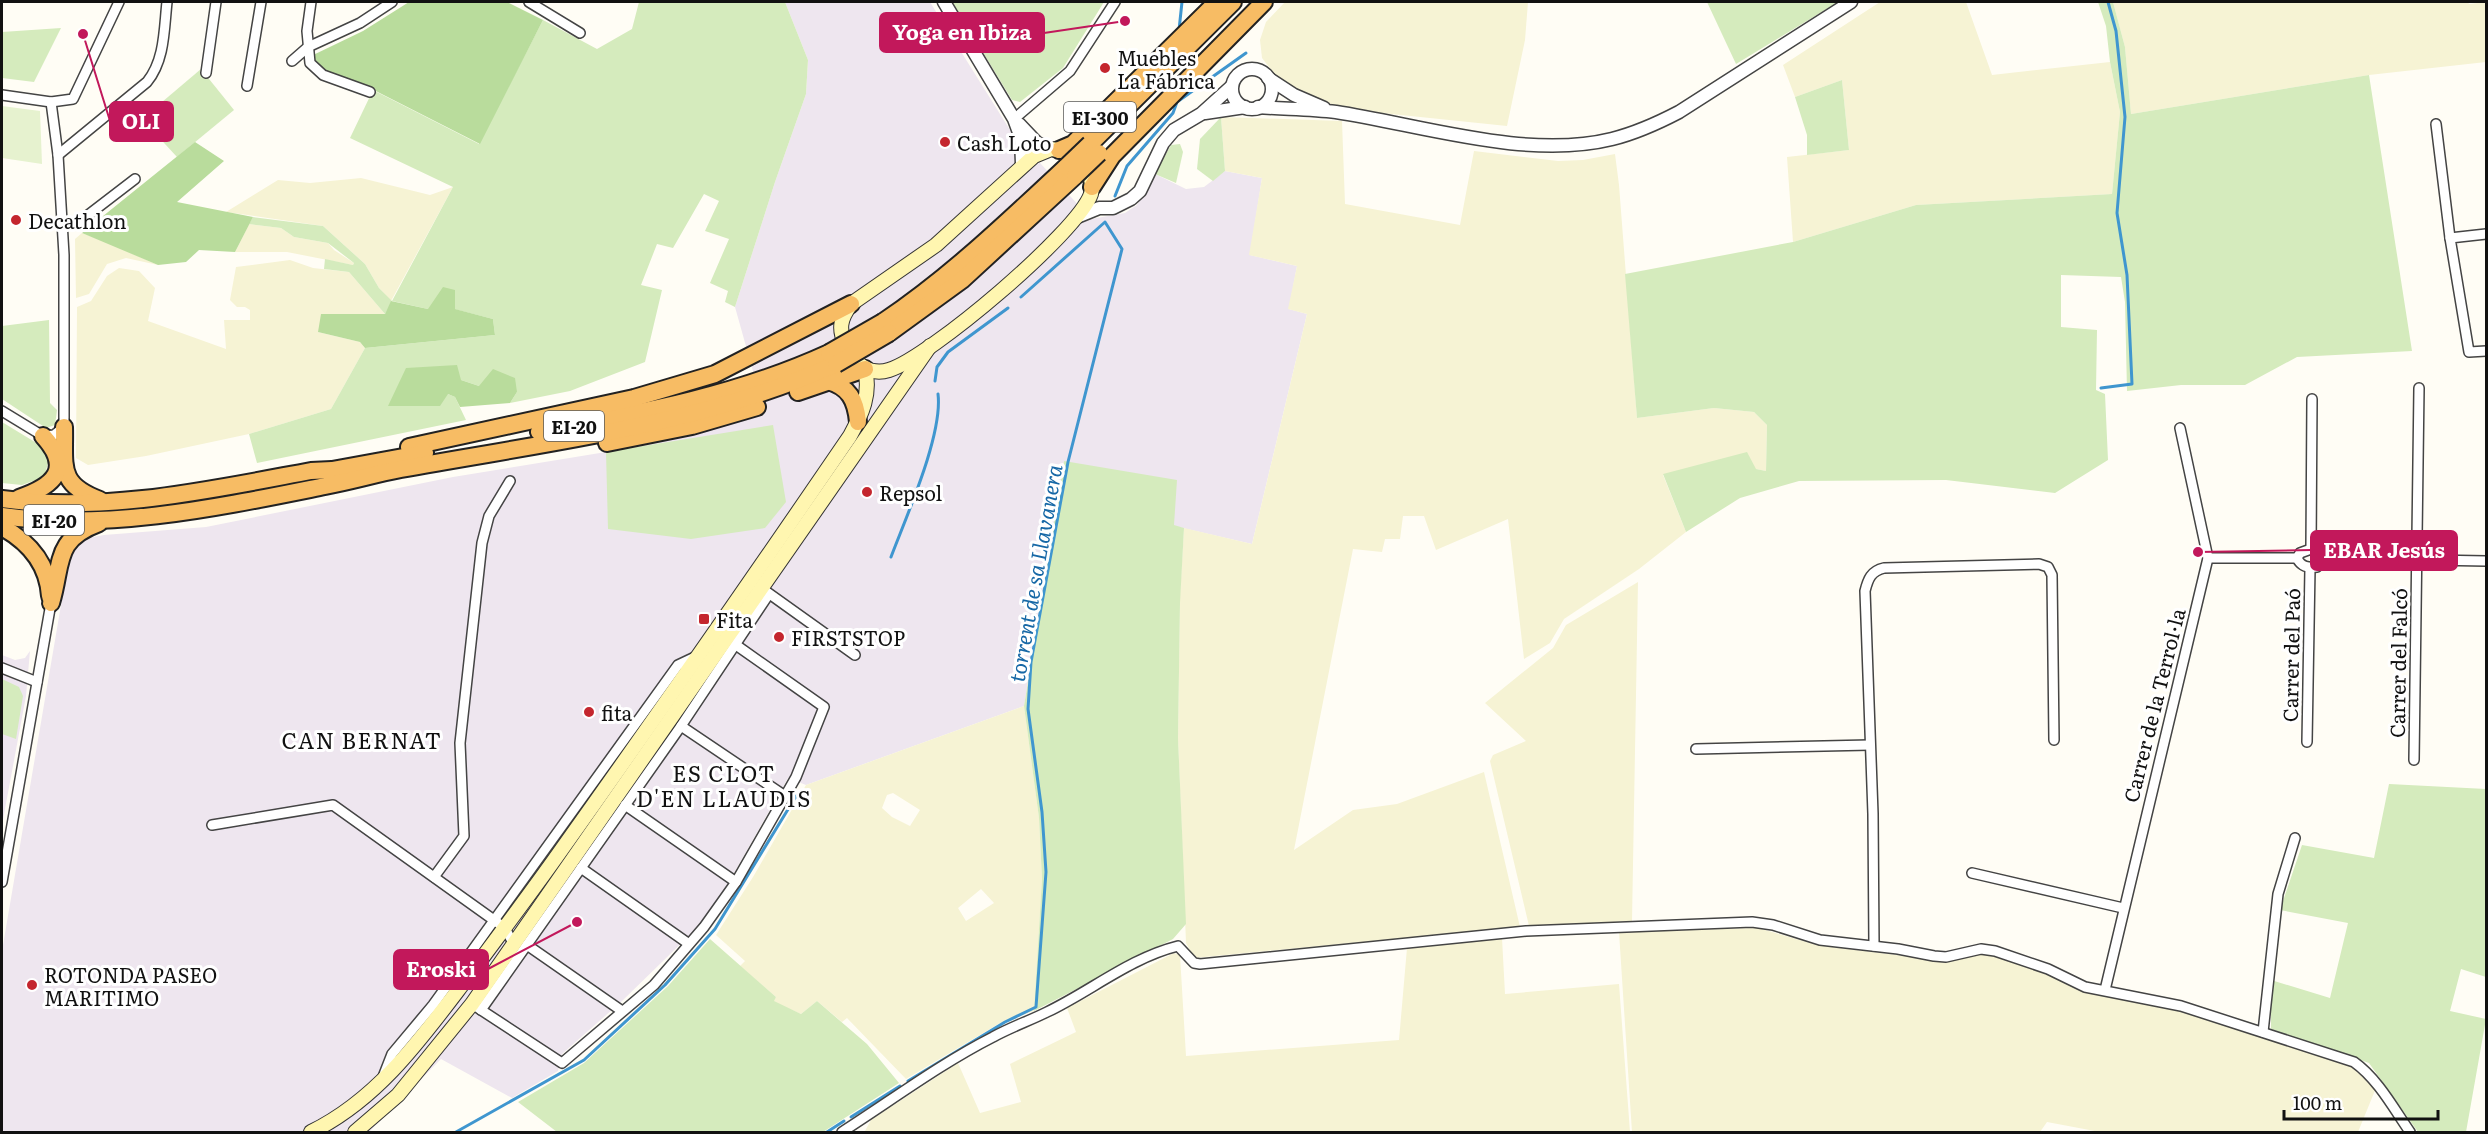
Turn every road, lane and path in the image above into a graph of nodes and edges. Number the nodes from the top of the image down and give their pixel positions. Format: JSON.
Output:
{"nodes":[{"id":1,"x":119,"y":2,"type":"edge"},
{"id":2,"x":167,"y":2,"type":"edge"},
{"id":3,"x":216,"y":2,"type":"edge"},
{"id":4,"x":261,"y":2,"type":"edge"},
{"id":5,"x":311,"y":2,"type":"edge"},
{"id":6,"x":392,"y":2,"type":"edge"},
{"id":7,"x":529,"y":2,"type":"edge"},
{"id":8,"x":944,"y":2,"type":"edge"},
{"id":9,"x":1115,"y":2,"type":"edge"},
{"id":10,"x":1217,"y":2,"type":"edge"},
{"id":11,"x":1233,"y":2,"type":"edge"},
{"id":12,"x":1249,"y":2,"type":"edge"},
{"id":13,"x":1264,"y":2,"type":"edge"},
{"id":14,"x":1851,"y":2,"type":"edge"},
{"id":15,"x":580,"y":33,"type":"dead end"},
{"id":16,"x":308,"y":47,"type":"junction"},
{"id":17,"x":292,"y":61,"type":"dead end"},
{"id":18,"x":206,"y":73,"type":"dead end"},
{"id":19,"x":1268,"y":77,"type":"junction"},
{"id":20,"x":247,"y":86,"type":"dead end"},
{"id":21,"x":1232,"y":86,"type":"junction"},
{"id":22,"x":370,"y":92,"type":"dead end"},
{"id":23,"x":2,"y":95,"type":"edge"},
{"id":24,"x":51,"y":102,"type":"junction"},
{"id":25,"x":1245,"y":107,"type":"junction"},
{"id":26,"x":1258,"y":107,"type":"junction"},
{"id":27,"x":1336,"y":112,"type":"junction"},
{"id":28,"x":1201,"y":114,"type":"junction"},
{"id":29,"x":1014,"y":119,"type":"junction"},
{"id":30,"x":2436,"y":124,"type":"dead end"},
{"id":31,"x":1095,"y":148,"type":"junction"},
{"id":32,"x":1055,"y":149,"type":"junction"},
{"id":33,"x":58,"y":155,"type":"junction"},
{"id":34,"x":1022,"y":164,"type":"junction"},
{"id":35,"x":135,"y":179,"type":"dead end"},
{"id":36,"x":1092,"y":189,"type":"junction"},
{"id":37,"x":1113,"y":208,"type":"junction"},
{"id":38,"x":1077,"y":217,"type":"junction"},
{"id":39,"x":63,"y":223,"type":"junction"},
{"id":40,"x":2487,"y":234,"type":"edge"},
{"id":41,"x":2450,"y":238,"type":"junction"},
{"id":42,"x":851,"y":304,"type":"junction"},
{"id":43,"x":930,"y":346,"type":"junction"},
{"id":44,"x":2487,"y":351,"type":"edge"},
{"id":45,"x":833,"y":358,"type":"junction"},
{"id":46,"x":865,"y":369,"type":"junction"},
{"id":47,"x":828,"y":381,"type":"junction"},
{"id":48,"x":2419,"y":388,"type":"dead end"},
{"id":49,"x":2312,"y":399,"type":"dead end"},
{"id":50,"x":2,"y":411,"type":"edge"},
{"id":51,"x":858,"y":422,"type":"junction"},
{"id":52,"x":64,"y":427,"type":"junction"},
{"id":53,"x":2180,"y":428,"type":"dead end"},
{"id":54,"x":43,"y":436,"type":"junction"},
{"id":55,"x":310,"y":471,"type":"junction"},
{"id":56,"x":510,"y":481,"type":"dead end"},
{"id":57,"x":327,"y":486,"type":"junction"},
{"id":58,"x":7,"y":499,"type":"edge"},
{"id":59,"x":106,"y":502,"type":"junction"},
{"id":60,"x":2,"y":516,"type":"edge"},
{"id":61,"x":107,"y":520,"type":"junction"},
{"id":62,"x":2,"y":527,"type":"edge"},
{"id":63,"x":2311,"y":549,"type":"junction"},
{"id":64,"x":2208,"y":558,"type":"junction"},
{"id":65,"x":2297,"y":558,"type":"junction"},
{"id":66,"x":2324,"y":558,"type":"junction"},
{"id":67,"x":2417,"y":560,"type":"junction"},
{"id":68,"x":2487,"y":561,"type":"edge"},
{"id":69,"x":2310,"y":568,"type":"junction"},
{"id":70,"x":766,"y":592,"type":"junction"},
{"id":71,"x":51,"y":603,"type":"junction"},
{"id":72,"x":736,"y":645,"type":"junction"},
{"id":73,"x":855,"y":655,"type":"dead end"},
{"id":74,"x":2,"y":668,"type":"edge"},
{"id":75,"x":37,"y":682,"type":"junction"},
{"id":76,"x":681,"y":726,"type":"junction"},
{"id":77,"x":2054,"y":740,"type":"dead end"},
{"id":78,"x":2307,"y":742,"type":"dead end"},
{"id":79,"x":1870,"y":745,"type":"junction"},
{"id":80,"x":1696,"y":749,"type":"dead end"},
{"id":81,"x":2414,"y":760,"type":"dead end"},
{"id":82,"x":785,"y":796,"type":"junction"},
{"id":83,"x":625,"y":805,"type":"junction"},
{"id":84,"x":213,"y":825,"type":"dead end"},
{"id":85,"x":2295,"y":838,"type":"dead end"},
{"id":86,"x":4,"y":857,"type":"edge"},
{"id":87,"x":581,"y":868,"type":"junction"},
{"id":88,"x":1972,"y":873,"type":"dead end"},
{"id":89,"x":434,"y":877,"type":"junction"},
{"id":90,"x":2,"y":882,"type":"edge"},
{"id":91,"x":736,"y":882,"type":"junction"},
{"id":92,"x":2123,"y":908,"type":"junction"},
{"id":93,"x":499,"y":924,"type":"junction"},
{"id":94,"x":689,"y":944,"type":"junction"},
{"id":95,"x":520,"y":945,"type":"junction"},
{"id":96,"x":1874,"y":946,"type":"junction"},
{"id":97,"x":2105,"y":990,"type":"junction"},
{"id":98,"x":476,"y":1006,"type":"junction"},
{"id":99,"x":622,"y":1011,"type":"junction"},
{"id":100,"x":2263,"y":1032,"type":"junction"},
{"id":101,"x":358,"y":1131,"type":"edge"},
{"id":102,"x":311,"y":1132,"type":"edge"},
{"id":103,"x":842,"y":1132,"type":"edge"},
{"id":104,"x":2410,"y":1132,"type":"edge"}],
"edges":[{"from":1,"to":24,"type":"street"},
{"from":2,"to":33,"type":"street"},
{"from":3,"to":18,"type":"street"},
{"from":4,"to":20,"type":"street"},
{"from":5,"to":16,"type":"street"},
{"from":6,"to":16,"type":"street"},
{"from":7,"to":15,"type":"street"},
{"from":8,"to":29,"type":"street"},
{"from":9,"to":29,"type":"street"},
{"from":10,"to":32,"type":"highway","number":"EI-300"},
{"from":11,"to":31,"type":"highway","number":"EI-20"},
{"from":12,"to":31,"type":"highway","number":"EI-20"},
{"from":13,"to":36,"type":"highway","number":"EI-300"},
{"from":14,"to":27,"type":"street"},
{"from":16,"to":17,"type":"street"},
{"from":16,"to":22,"type":"street"},
{"from":19,"to":21,"type":"street"},
{"from":19,"to":26,"type":"street"},
{"from":19,"to":27,"type":"street"},
{"from":21,"to":25,"type":"street"},
{"from":21,"to":28,"type":"street"},
{"from":23,"to":24,"type":"street"},
{"from":24,"to":33,"type":"street"},
{"from":25,"to":26,"type":"street"},
{"from":25,"to":28,"type":"street"},
{"from":26,"to":27,"type":"street"},
{"from":28,"to":37,"type":"street"},
{"from":29,"to":32,"type":"street"},
{"from":29,"to":34,"type":"street"},
{"from":30,"to":41,"type":"street"},
{"from":31,"to":45,"type":"highway","number":"EI-20","bridge":true},
{"from":32,"to":34,"type":"main road","number":"EI-300"},
{"from":32,"to":36,"type":"main road","number":"EI-300"},
{"from":33,"to":39,"type":"street"},
{"from":34,"to":42,"type":"main road","number":"EI-300"},
{"from":35,"to":39,"type":"street"},
{"from":36,"to":37,"type":"street"},
{"from":36,"to":38,"type":"main road","number":"EI-300"},
{"from":37,"to":38,"type":"street"},
{"from":38,"to":43,"type":"main road","number":"EI-300"},
{"from":39,"to":52,"type":"street"},
{"from":40,"to":41,"type":"street"},
{"from":41,"to":44,"type":"street"},
{"from":42,"to":46,"type":"main road"},
{"from":42,"to":55,"type":"highway"},
{"from":43,"to":46,"type":"main road","number":"EI-300"},
{"from":43,"to":70,"type":"main road","number":"EI-300"},
{"from":45,"to":55,"type":"highway","number":"EI-20"},
{"from":45,"to":57,"type":"highway","number":"EI-20"},
{"from":46,"to":47,"type":"highway"},
{"from":46,"to":51,"type":"main road"},
{"from":47,"to":51,"type":"highway"},
{"from":47,"to":57,"type":"highway"},
{"from":48,"to":67,"type":"street","name":"Carrer del Falcó"},
{"from":49,"to":63,"type":"street"},
{"from":50,"to":54,"type":"street"},
{"from":51,"to":93,"type":"main road"},
{"from":52,"to":54,"type":"street"},
{"from":52,"to":59,"type":"highway"},
{"from":53,"to":64,"type":"street","name":"Carrer de la Terrol·la"},
{"from":54,"to":58,"type":"highway"},
{"from":55,"to":59,"type":"highway","number":"EI-20"},
{"from":56,"to":89,"type":"street"},
{"from":57,"to":61,"type":"highway","number":"EI-20"},
{"from":58,"to":59,"type":"highway","number":"EI-20"},
{"from":60,"to":61,"type":"highway","number":"EI-20"},
{"from":61,"to":71,"type":"highway"},
{"from":62,"to":71,"type":"highway"},
{"from":63,"to":65,"type":"street"},
{"from":63,"to":66,"type":"street"},
{"from":64,"to":65,"type":"street"},
{"from":64,"to":92,"type":"street","name":"Carrer de la Terrol·la"},
{"from":65,"to":69,"type":"street"},
{"from":66,"to":67,"type":"street"},
{"from":66,"to":69,"type":"street"},
{"from":67,"to":68,"type":"street"},
{"from":67,"to":81,"type":"street","name":"Carrer del Falcó"},
{"from":69,"to":78,"type":"street","name":"Carrer del Paó"},
{"from":70,"to":72,"type":"street"},
{"from":70,"to":73,"type":"street"},
{"from":70,"to":95,"type":"main road","number":"EI-300"},
{"from":71,"to":75,"type":"street"},
{"from":72,"to":76,"type":"street"},
{"from":72,"to":82,"type":"street"},
{"from":74,"to":75,"type":"street"},
{"from":75,"to":86,"type":"street"},
{"from":76,"to":82,"type":"street"},
{"from":76,"to":83,"type":"street"},
{"from":77,"to":79,"type":"street"},
{"from":79,"to":80,"type":"street"},
{"from":79,"to":96,"type":"street"},
{"from":82,"to":91,"type":"street"},
{"from":83,"to":87,"type":"street"},
{"from":83,"to":91,"type":"street"},
{"from":84,"to":89,"type":"street"},
{"from":85,"to":100,"type":"street"},
{"from":86,"to":90,"type":"street"},
{"from":87,"to":94,"type":"street"},
{"from":87,"to":95,"type":"street"},
{"from":88,"to":92,"type":"street"},
{"from":89,"to":93,"type":"street"},
{"from":91,"to":94,"type":"street"},
{"from":92,"to":97,"type":"street","name":"Carrer de la Terrol·la"},
{"from":93,"to":95,"type":"street"},
{"from":93,"to":102,"type":"main road"},
{"from":94,"to":99,"type":"street"},
{"from":95,"to":98,"type":"main road","number":"EI-300"},
{"from":95,"to":99,"type":"street"},
{"from":96,"to":97,"type":"street"},
{"from":96,"to":103,"type":"street"},
{"from":97,"to":100,"type":"street"},
{"from":98,"to":99,"type":"street"},
{"from":98,"to":101,"type":"main road","number":"EI-300"},
{"from":100,"to":104,"type":"street"}]}
